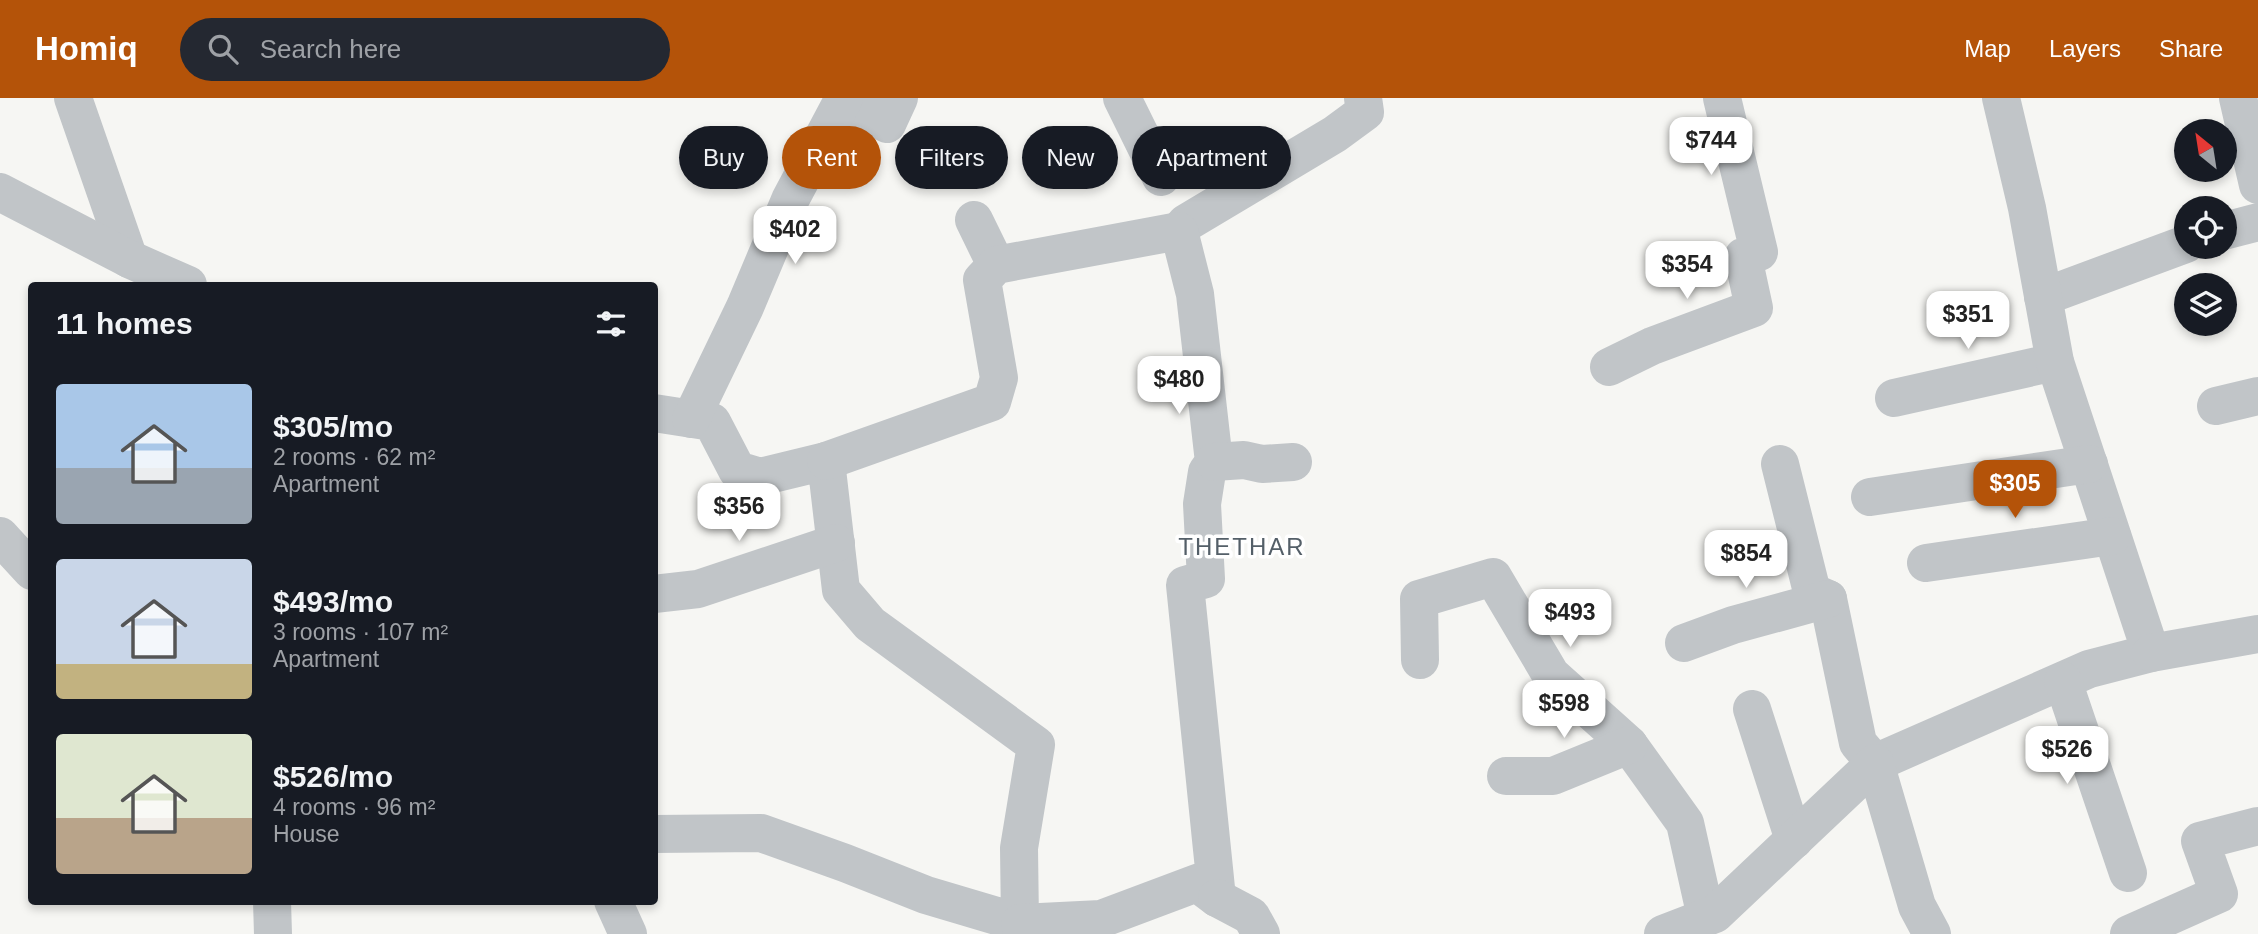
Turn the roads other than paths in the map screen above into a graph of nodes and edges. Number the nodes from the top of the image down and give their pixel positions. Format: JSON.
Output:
{"nodes":[{"id":1,"x":73,"y":98,"type":"edge"},
{"id":2,"x":899,"y":98,"type":"edge"},
{"id":3,"x":1122,"y":98,"type":"edge"},
{"id":4,"x":1363,"y":98,"type":"edge"},
{"id":5,"x":1722,"y":98,"type":"edge"},
{"id":6,"x":2001,"y":98,"type":"edge"},
{"id":7,"x":2238,"y":98,"type":"edge"},
{"id":8,"x":843,"y":100,"type":"edge"},
{"id":9,"x":1136,"y":126,"type":"edge"},
{"id":10,"x":2258,"y":185,"type":"edge"},
{"id":11,"x":0,"y":192,"type":"edge"},
{"id":12,"x":974,"y":220,"type":"dead end"},
{"id":13,"x":2258,"y":222,"type":"edge"},
{"id":14,"x":2237,"y":227,"type":"edge"},
{"id":15,"x":1179,"y":231,"type":"junction"},
{"id":16,"x":2174,"y":248,"type":"edge"},
{"id":17,"x":129,"y":259,"type":"junction"},
{"id":18,"x":996,"y":265,"type":"junction"},
{"id":19,"x":181,"y":282,"type":"edge"},
{"id":20,"x":2043,"y":297,"type":"junction"},
{"id":21,"x":2055,"y":362,"type":"junction"},
{"id":22,"x":1609,"y":367,"type":"dead end"},
{"id":23,"x":2258,"y":396,"type":"edge"},
{"id":24,"x":1894,"y":398,"type":"dead end"},
{"id":25,"x":2216,"y":406,"type":"dead end"},
{"id":26,"x":673,"y":416,"type":"edge"},
{"id":27,"x":826,"y":461,"type":"junction"},
{"id":28,"x":1293,"y":461,"type":"dead end"},
{"id":29,"x":1214,"y":462,"type":"junction"},
{"id":30,"x":1780,"y":464,"type":"dead end"},
{"id":31,"x":2089,"y":464,"type":"junction"},
{"id":32,"x":1870,"y":498,"type":"dead end"},
{"id":33,"x":0,"y":536,"type":"edge"},
{"id":34,"x":2112,"y":536,"type":"junction"},
{"id":35,"x":836,"y":543,"type":"junction"},
{"id":36,"x":1926,"y":563,"type":"dead end"},
{"id":37,"x":28,"y":567,"type":"edge"},
{"id":38,"x":658,"y":594,"type":"edge"},
{"id":39,"x":1828,"y":599,"type":"junction"},
{"id":40,"x":2258,"y":634,"type":"edge"},
{"id":41,"x":1684,"y":643,"type":"dead end"},
{"id":42,"x":2151,"y":653,"type":"junction"},
{"id":43,"x":1420,"y":660,"type":"dead end"},
{"id":44,"x":2063,"y":681,"type":"junction"},
{"id":45,"x":1752,"y":709,"type":"dead end"},
{"id":46,"x":1629,"y":745,"type":"junction"},
{"id":47,"x":1875,"y":763,"type":"junction"},
{"id":48,"x":1506,"y":776,"type":"dead end"},
{"id":49,"x":2258,"y":826,"type":"edge"},
{"id":50,"x":658,"y":834,"type":"edge"},
{"id":51,"x":1794,"y":840,"type":"junction"},
{"id":52,"x":2128,"y":873,"type":"dead end"},
{"id":53,"x":1216,"y":898,"type":"junction"},
{"id":54,"x":272,"y":905,"type":"edge"},
{"id":55,"x":615,"y":905,"type":"edge"},
{"id":56,"x":1706,"y":917,"type":"junction"},
{"id":57,"x":1021,"y":928,"type":"edge"},
{"id":58,"x":273,"y":934,"type":"edge"},
{"id":59,"x":628,"y":934,"type":"edge"},
{"id":60,"x":1261,"y":934,"type":"edge"},
{"id":61,"x":1662,"y":934,"type":"edge"},
{"id":62,"x":1932,"y":934,"type":"edge"},
{"id":63,"x":2129,"y":934,"type":"edge"}],
"edges":[{"from":1,"to":17,"type":"street"},
{"from":2,"to":8,"type":"street"},
{"from":3,"to":9,"type":"street"},
{"from":4,"to":15,"type":"street"},
{"from":5,"to":22,"type":"street"},
{"from":6,"to":20,"type":"street"},
{"from":7,"to":10,"type":"street"},
{"from":8,"to":26,"type":"street"},
{"from":11,"to":17,"type":"street"},
{"from":12,"to":18,"type":"street"},
{"from":13,"to":14,"type":"street"},
{"from":15,"to":18,"type":"street"},
{"from":15,"to":29,"type":"street"},
{"from":16,"to":20,"type":"street"},
{"from":17,"to":19,"type":"street"},
{"from":18,"to":27,"type":"street"},
{"from":20,"to":21,"type":"street"},
{"from":21,"to":24,"type":"street"},
{"from":21,"to":31,"type":"street"},
{"from":23,"to":25,"type":"street"},
{"from":26,"to":27,"type":"street"},
{"from":27,"to":35,"type":"street"},
{"from":28,"to":29,"type":"street"},
{"from":29,"to":53,"type":"street"},
{"from":30,"to":39,"type":"street"},
{"from":31,"to":32,"type":"street"},
{"from":31,"to":34,"type":"street"},
{"from":33,"to":37,"type":"street"},
{"from":34,"to":36,"type":"street"},
{"from":34,"to":42,"type":"street"},
{"from":35,"to":38,"type":"street"},
{"from":35,"to":57,"type":"street"},
{"from":39,"to":41,"type":"street"},
{"from":39,"to":47,"type":"street"},
{"from":40,"to":42,"type":"street"},
{"from":42,"to":44,"type":"street"},
{"from":43,"to":46,"type":"street"},
{"from":44,"to":47,"type":"street"},
{"from":44,"to":52,"type":"street"},
{"from":45,"to":51,"type":"street"},
{"from":46,"to":48,"type":"street"},
{"from":46,"to":56,"type":"street"},
{"from":47,"to":51,"type":"street"},
{"from":47,"to":62,"type":"street"},
{"from":49,"to":63,"type":"street"},
{"from":50,"to":57,"type":"street"},
{"from":51,"to":56,"type":"street"},
{"from":53,"to":57,"type":"street"},
{"from":53,"to":60,"type":"street"},
{"from":54,"to":58,"type":"street"},
{"from":55,"to":59,"type":"street"},
{"from":56,"to":61,"type":"street"}]}
